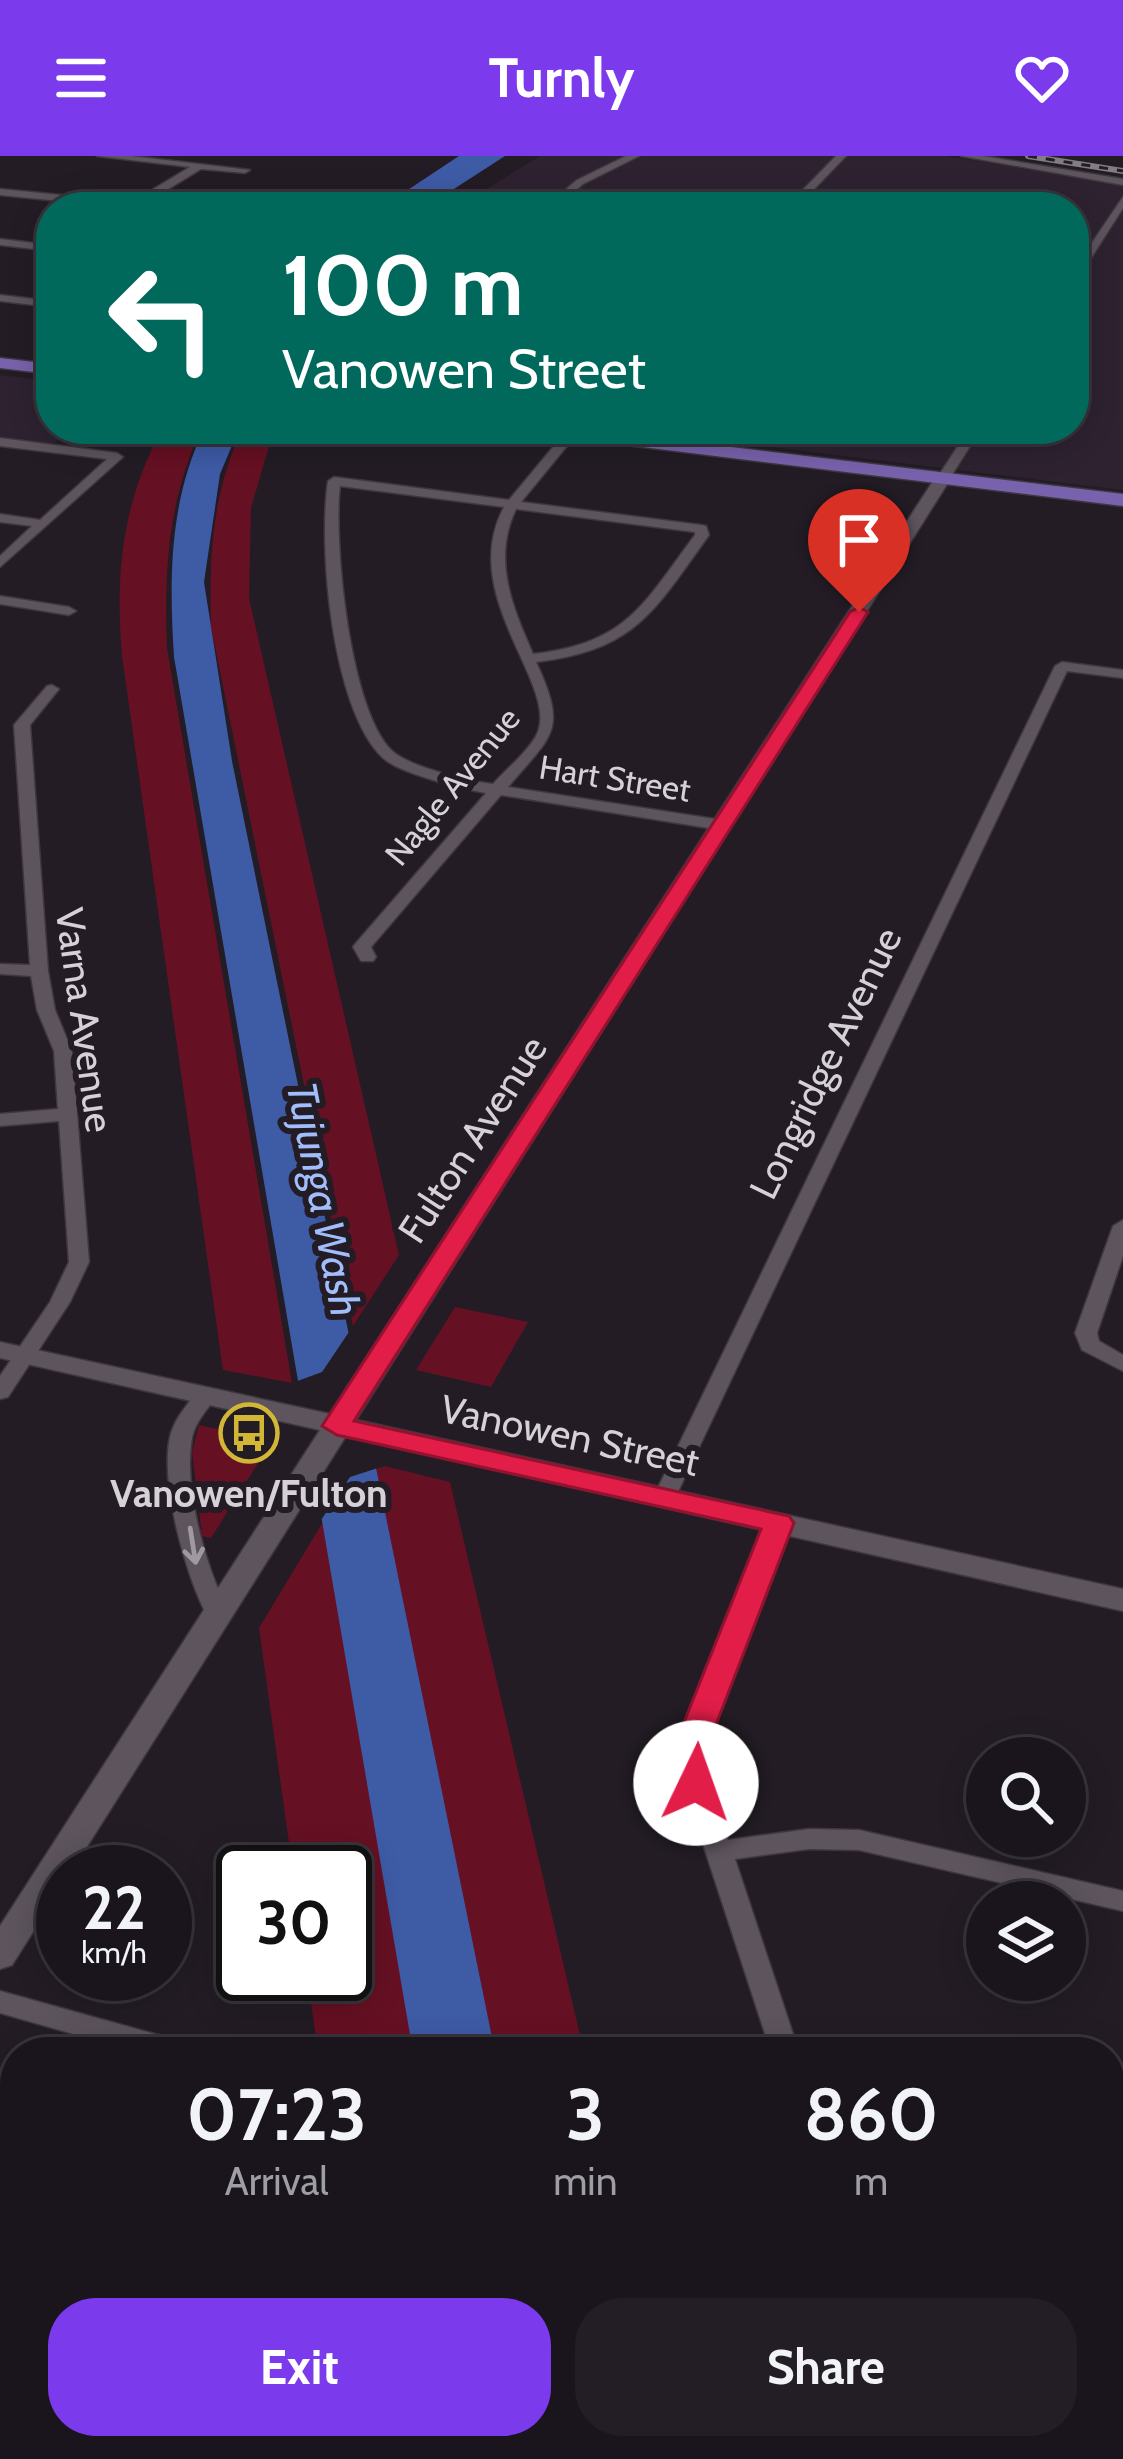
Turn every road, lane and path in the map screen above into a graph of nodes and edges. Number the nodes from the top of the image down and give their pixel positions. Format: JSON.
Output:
{"nodes":[{"id":1,"x":101,"y":156,"type":"edge"},
{"id":2,"x":634,"y":156,"type":"edge"},
{"id":3,"x":841,"y":156,"type":"edge"},
{"id":4,"x":966,"y":156,"type":"edge"},
{"id":5,"x":199,"y":166,"type":"junction"},
{"id":6,"x":245,"y":170,"type":"dead end"},
{"id":7,"x":1123,"y":182,"type":"edge"},
{"id":8,"x":0,"y":192,"type":"edge"},
{"id":9,"x":155,"y":192,"type":"edge"},
{"id":10,"x":568,"y":192,"type":"edge"},
{"id":11,"x":806,"y":192,"type":"edge"},
{"id":12,"x":36,"y":196,"type":"edge"},
{"id":13,"x":1123,"y":200,"type":"edge"},
{"id":14,"x":0,"y":242,"type":"edge"},
{"id":15,"x":36,"y":246,"type":"edge"},
{"id":16,"x":1089,"y":253,"type":"edge"},
{"id":17,"x":0,"y":298,"type":"edge"},
{"id":18,"x":36,"y":302,"type":"edge"},
{"id":19,"x":0,"y":363,"type":"edge"},
{"id":20,"x":36,"y":368,"type":"edge"},
{"id":21,"x":0,"y":442,"type":"edge"},
{"id":22,"x":561,"y":444,"type":"edge"},
{"id":23,"x":675,"y":444,"type":"edge"},
{"id":24,"x":965,"y":444,"type":"edge"},
{"id":25,"x":943,"y":478,"type":"junction"},
{"id":26,"x":1123,"y":500,"type":"edge"},
{"id":27,"x":508,"y":502,"type":"junction"},
{"id":28,"x":0,"y":518,"type":"edge"},
{"id":29,"x":44,"y":524,"type":"junction"},
{"id":30,"x":0,"y":563,"type":"edge"},
{"id":31,"x":0,"y":600,"type":"edge"},
{"id":32,"x":69,"y":611,"type":"dead end"},
{"id":33,"x":527,"y":658,"type":"junction"},
{"id":34,"x":1123,"y":674,"type":"edge"},
{"id":35,"x":52,"y":689,"type":"dead end"},
{"id":36,"x":0,"y":721,"type":"edge"},
{"id":37,"x":22,"y":725,"type":"junction"},
{"id":38,"x":499,"y":790,"type":"junction"},
{"id":39,"x":721,"y":826,"type":"junction"},
{"id":40,"x":367,"y":958,"type":"dead end"},
{"id":41,"x":0,"y":969,"type":"edge"},
{"id":42,"x":39,"y":971,"type":"junction"},
{"id":43,"x":68,"y":1114,"type":"junction"},
{"id":44,"x":0,"y":1120,"type":"edge"},
{"id":45,"x":1123,"y":1226,"type":"edge"},
{"id":46,"x":12,"y":1353,"type":"edge"},
{"id":47,"x":1113,"y":1360,"type":"edge"},
{"id":48,"x":0,"y":1392,"type":"edge"},
{"id":49,"x":205,"y":1397,"type":"junction"},
{"id":50,"x":337,"y":1426,"type":"junction"},
{"id":51,"x":664,"y":1498,"type":"junction"},
{"id":52,"x":779,"y":1523,"type":"junction"},
{"id":53,"x":1123,"y":1600,"type":"edge"},
{"id":54,"x":217,"y":1613,"type":"junction"},
{"id":55,"x":717,"y":1852,"type":"junction"},
{"id":56,"x":1123,"y":1901,"type":"edge"},
{"id":57,"x":0,"y":1955,"type":"edge"},
{"id":58,"x":0,"y":2002,"type":"edge"},
{"id":59,"x":123,"y":2037,"type":"edge"},
{"id":60,"x":780,"y":2037,"type":"edge"}],
"edges":[{"from":1,"to":5,"type":"street"},
{"from":2,"to":10,"type":"street"},
{"from":3,"to":11,"type":"street"},
{"from":4,"to":7,"type":"street"},
{"from":5,"to":6,"type":"street"},
{"from":5,"to":9,"type":"street"},
{"from":8,"to":12,"type":"street"},
{"from":13,"to":16,"type":"street"},
{"from":14,"to":15,"type":"street"},
{"from":17,"to":18,"type":"street"},
{"from":19,"to":20,"type":"main road"},
{"from":21,"to":29,"type":"street"},
{"from":22,"to":27,"type":"street"},
{"from":23,"to":25,"type":"main road"},
{"from":24,"to":25,"type":"street","name":"Fulton Avenue"},
{"from":25,"to":26,"type":"main road"},
{"from":25,"to":39,"type":"street","name":"Fulton Avenue"},
{"from":27,"to":33,"type":"street"},
{"from":27,"to":33,"type":"street","name":"Nagle Avenue"},
{"from":27,"to":38,"type":"street","name":"Hart Street"},
{"from":28,"to":29,"type":"street"},
{"from":29,"to":30,"type":"street"},
{"from":31,"to":32,"type":"street"},
{"from":33,"to":38,"type":"street","name":"Nagle Avenue"},
{"from":34,"to":51,"type":"street","name":"Longridge Avenue"},
{"from":35,"to":37,"type":"street"},
{"from":36,"to":37,"type":"street"},
{"from":37,"to":42,"type":"street","name":"Varna Avenue"},
{"from":38,"to":39,"type":"street","name":"Hart Street"},
{"from":38,"to":40,"type":"street","name":"Nagle Avenue"},
{"from":39,"to":50,"type":"street","name":"Fulton Avenue"},
{"from":41,"to":42,"type":"street"},
{"from":42,"to":43,"type":"street","name":"Varna Avenue"},
{"from":43,"to":44,"type":"street"},
{"from":43,"to":46,"type":"street","name":"Varna Avenue"},
{"from":45,"to":47,"type":"street"},
{"from":46,"to":48,"type":"street"},
{"from":46,"to":49,"type":"street","name":"Vanowen Street"},
{"from":49,"to":50,"type":"street","name":"Vanowen Street"},
{"from":49,"to":54,"type":"street","one_way":true},
{"from":50,"to":51,"type":"street","name":"Vanowen Street"},
{"from":50,"to":54,"type":"street","name":"Fulton Avenue"},
{"from":51,"to":52,"type":"street","name":"Vanowen Street"},
{"from":52,"to":53,"type":"street","name":"Vanowen Street"},
{"from":52,"to":55,"type":"street"},
{"from":54,"to":57,"type":"street","name":"Fulton Avenue"},
{"from":55,"to":56,"type":"street"},
{"from":55,"to":60,"type":"street"},
{"from":58,"to":59,"type":"street"}]}
